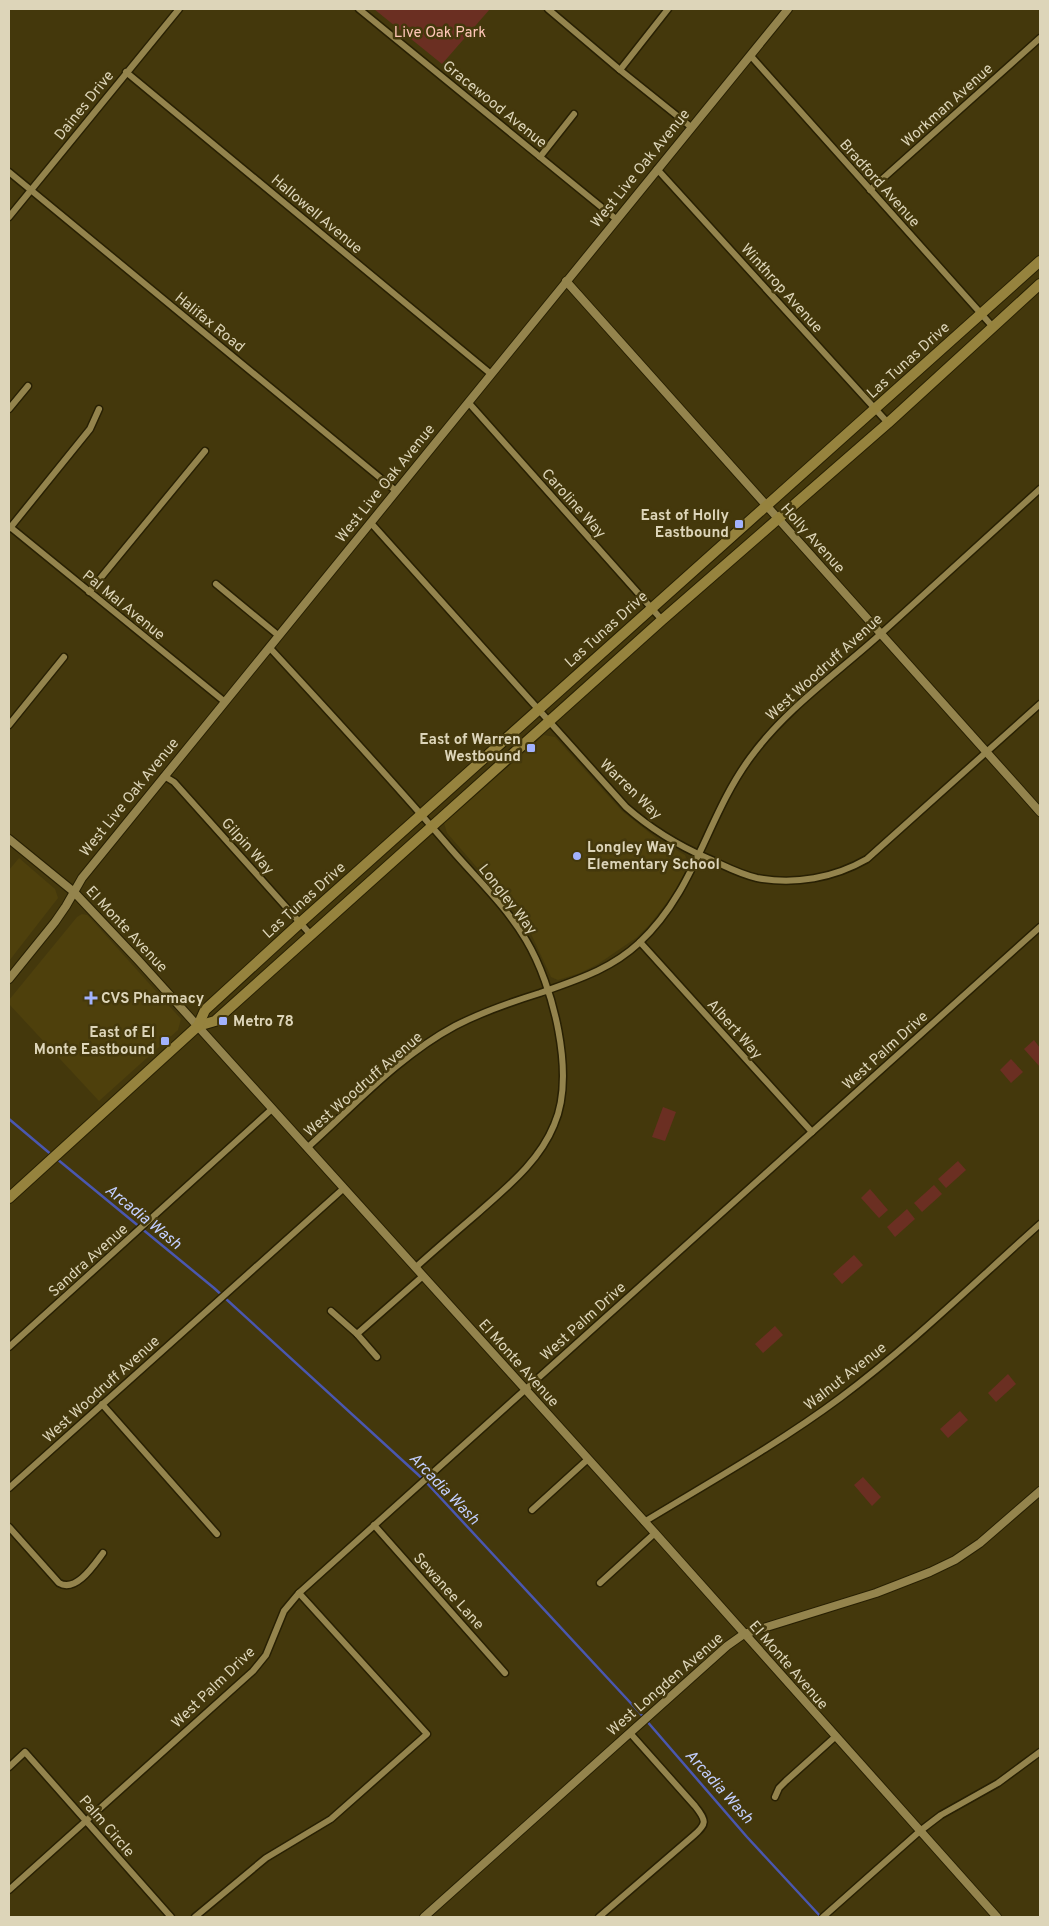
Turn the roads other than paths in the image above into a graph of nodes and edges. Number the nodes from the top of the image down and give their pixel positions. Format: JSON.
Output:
{"nodes":[{"id":1,"x":179,"y":9,"type":"edge"},
{"id":2,"x":359,"y":9,"type":"edge"},
{"id":3,"x":548,"y":9,"type":"edge"},
{"id":4,"x":668,"y":9,"type":"edge"},
{"id":5,"x":788,"y":9,"type":"edge"},
{"id":6,"x":1040,"y":38,"type":"edge"},
{"id":7,"x":750,"y":55,"type":"junction"},
{"id":8,"x":620,"y":70,"type":"junction"},
{"id":9,"x":126,"y":72,"type":"junction"},
{"id":10,"x":574,"y":114,"type":"dead end"},
{"id":11,"x":691,"y":127,"type":"junction"},
{"id":12,"x":540,"y":158,"type":"junction"},
{"id":13,"x":657,"y":169,"type":"junction"},
{"id":14,"x":9,"y":172,"type":"edge"},
{"id":15,"x":31,"y":190,"type":"junction"},
{"id":16,"x":870,"y":190,"type":"junction"},
{"id":17,"x":9,"y":217,"type":"edge"},
{"id":18,"x":616,"y":219,"type":"junction"},
{"id":19,"x":1040,"y":261,"type":"edge"},
{"id":20,"x":566,"y":281,"type":"junction"},
{"id":21,"x":1040,"y":284,"type":"edge"},
{"id":22,"x":982,"y":314,"type":"junction"},
{"id":23,"x":993,"y":327,"type":"junction"},
{"id":24,"x":491,"y":374,"type":"junction"},
{"id":25,"x":28,"y":386,"type":"dead end"},
{"id":26,"x":468,"y":402,"type":"junction"},
{"id":27,"x":99,"y":408,"type":"dead end"},
{"id":28,"x":9,"y":410,"type":"edge"},
{"id":29,"x":875,"y":410,"type":"junction"},
{"id":30,"x":888,"y":423,"type":"junction"},
{"id":31,"x":204,"y":451,"type":"dead end"},
{"id":32,"x":1040,"y":490,"type":"edge"},
{"id":33,"x":396,"y":491,"type":"junction"},
{"id":34,"x":766,"y":506,"type":"junction"},
{"id":35,"x":779,"y":520,"type":"junction"},
{"id":36,"x":370,"y":523,"type":"junction"},
{"id":37,"x":10,"y":527,"type":"edge"},
{"id":38,"x":216,"y":584,"type":"dead end"},
{"id":39,"x":90,"y":592,"type":"junction"},
{"id":40,"x":652,"y":608,"type":"junction"},
{"id":41,"x":662,"y":620,"type":"junction"},
{"id":42,"x":881,"y":633,"type":"junction"},
{"id":43,"x":279,"y":636,"type":"junction"},
{"id":44,"x":269,"y":647,"type":"junction"},
{"id":45,"x":64,"y":657,"type":"dead end"},
{"id":46,"x":225,"y":702,"type":"junction"},
{"id":47,"x":1040,"y":704,"type":"edge"},
{"id":48,"x":538,"y":710,"type":"junction"},
{"id":49,"x":548,"y":721,"type":"junction"},
{"id":50,"x":9,"y":724,"type":"edge"},
{"id":51,"x":987,"y":752,"type":"junction"},
{"id":52,"x":164,"y":776,"type":"junction"},
{"id":53,"x":1040,"y":812,"type":"edge"},
{"id":54,"x":422,"y":816,"type":"junction"},
{"id":55,"x":431,"y":826,"type":"junction"},
{"id":56,"x":9,"y":839,"type":"edge"},
{"id":57,"x":699,"y":854,"type":"junction"},
{"id":58,"x":74,"y":892,"type":"junction"},
{"id":59,"x":300,"y":923,"type":"junction"},
{"id":60,"x":1040,"y":927,"type":"edge"},
{"id":61,"x":311,"y":936,"type":"junction"},
{"id":62,"x":640,"y":942,"type":"junction"},
{"id":63,"x":9,"y":979,"type":"edge"},
{"id":64,"x":549,"y":990,"type":"junction"},
{"id":65,"x":198,"y":1026,"type":"junction"},
{"id":66,"x":272,"y":1109,"type":"junction"},
{"id":67,"x":812,"y":1132,"type":"junction"},
{"id":68,"x":307,"y":1148,"type":"junction"},
{"id":69,"x":343,"y":1188,"type":"junction"},
{"id":70,"x":9,"y":1198,"type":"edge"},
{"id":71,"x":1040,"y":1224,"type":"edge"},
{"id":72,"x":416,"y":1267,"type":"junction"},
{"id":73,"x":423,"y":1276,"type":"junction"},
{"id":74,"x":331,"y":1311,"type":"dead end"},
{"id":75,"x":356,"y":1334,"type":"junction"},
{"id":76,"x":9,"y":1347,"type":"edge"},
{"id":77,"x":377,"y":1357,"type":"dead end"},
{"id":78,"x":525,"y":1390,"type":"junction"},
{"id":79,"x":102,"y":1404,"type":"junction"},
{"id":80,"x":587,"y":1460,"type":"junction"},
{"id":81,"x":9,"y":1488,"type":"edge"},
{"id":82,"x":1040,"y":1491,"type":"edge"},
{"id":83,"x":532,"y":1510,"type":"dead end"},
{"id":84,"x":644,"y":1522,"type":"junction"},
{"id":85,"x":374,"y":1525,"type":"junction"},
{"id":86,"x":9,"y":1527,"type":"edge"},
{"id":87,"x":655,"y":1533,"type":"junction"},
{"id":88,"x":218,"y":1534,"type":"dead end"},
{"id":89,"x":103,"y":1553,"type":"dead end"},
{"id":90,"x":600,"y":1583,"type":"dead end"},
{"id":91,"x":299,"y":1593,"type":"junction"},
{"id":92,"x":744,"y":1634,"type":"junction"},
{"id":93,"x":505,"y":1673,"type":"dead end"},
{"id":94,"x":630,"y":1733,"type":"junction"},
{"id":95,"x":835,"y":1737,"type":"junction"},
{"id":96,"x":1040,"y":1752,"type":"edge"},
{"id":97,"x":9,"y":1767,"type":"edge"},
{"id":98,"x":775,"y":1797,"type":"dead end"},
{"id":99,"x":86,"y":1821,"type":"junction"},
{"id":100,"x":920,"y":1830,"type":"junction"},
{"id":101,"x":9,"y":1890,"type":"edge"},
{"id":102,"x":826,"y":1915,"type":"edge"},
{"id":103,"x":171,"y":1917,"type":"edge"},
{"id":104,"x":195,"y":1917,"type":"edge"},
{"id":105,"x":424,"y":1917,"type":"edge"},
{"id":106,"x":599,"y":1917,"type":"edge"},
{"id":107,"x":997,"y":1917,"type":"edge"}],
"edges":[{"from":1,"to":9,"type":"street","name":"Daines Drive"},
{"from":2,"to":12,"type":"street","name":"Gracewood Avenue"},
{"from":3,"to":8,"type":"street"},
{"from":4,"to":8,"type":"street"},
{"from":5,"to":7,"type":"street","name":"West Live Oak Avenue"},
{"from":6,"to":16,"type":"street","name":"Workman Avenue"},
{"from":7,"to":11,"type":"street","name":"West Live Oak Avenue"},
{"from":7,"to":16,"type":"street","name":"Bradford Avenue"},
{"from":8,"to":11,"type":"street"},
{"from":9,"to":15,"type":"street","name":"Daines Drive"},
{"from":9,"to":24,"type":"street","name":"Hallowell Avenue"},
{"from":10,"to":12,"type":"street"},
{"from":11,"to":13,"type":"street","name":"West Live Oak Avenue"},
{"from":12,"to":18,"type":"street","name":"Gracewood Avenue"},
{"from":13,"to":18,"type":"street","name":"West Live Oak Avenue"},
{"from":13,"to":29,"type":"street","name":"Winthrop Avenue"},
{"from":14,"to":15,"type":"street","name":"Halifax Road"},
{"from":15,"to":17,"type":"street","name":"Daines Drive"},
{"from":15,"to":33,"type":"street","name":"Halifax Road"},
{"from":16,"to":22,"type":"street","name":"Bradford Avenue"},
{"from":18,"to":20,"type":"street","name":"West Live Oak Avenue"},
{"from":19,"to":22,"type":"main road","name":"Las Tunas Drive"},
{"from":20,"to":24,"type":"street","name":"West Live Oak Avenue"},
{"from":20,"to":34,"type":"street","name":"Holly Avenue"},
{"from":21,"to":23,"type":"main road","name":"Las Tunas Drive"},
{"from":22,"to":23,"type":"street","name":"Bradford Avenue"},
{"from":22,"to":29,"type":"main road","name":"Las Tunas Drive"},
{"from":23,"to":30,"type":"main road","name":"Las Tunas Drive"},
{"from":24,"to":26,"type":"street","name":"West Live Oak Avenue"},
{"from":25,"to":28,"type":"street"},
{"from":26,"to":33,"type":"street","name":"West Live Oak Avenue"},
{"from":26,"to":40,"type":"street","name":"Caroline Way"},
{"from":27,"to":37,"type":"street"},
{"from":29,"to":30,"type":"street","name":"Winthrop Avenue"},
{"from":29,"to":34,"type":"main road","name":"Las Tunas Drive"},
{"from":30,"to":35,"type":"main road","name":"Las Tunas Drive"},
{"from":31,"to":39,"type":"street"},
{"from":32,"to":42,"type":"street","name":"West Woodruff Avenue"},
{"from":33,"to":36,"type":"street","name":"West Live Oak Avenue"},
{"from":34,"to":35,"type":"street","name":"Holly Avenue"},
{"from":34,"to":40,"type":"main road","name":"Las Tunas Drive"},
{"from":35,"to":41,"type":"main road","name":"Las Tunas Drive"},
{"from":35,"to":42,"type":"street","name":"Holly Avenue"},
{"from":36,"to":43,"type":"street","name":"West Live Oak Avenue"},
{"from":36,"to":48,"type":"street","name":"Warren Way"},
{"from":37,"to":39,"type":"street","name":"Pal Mal Avenue"},
{"from":38,"to":43,"type":"street"},
{"from":39,"to":46,"type":"street","name":"Pal Mal Avenue"},
{"from":40,"to":41,"type":"street","name":"Caroline Way"},
{"from":40,"to":48,"type":"main road","name":"Las Tunas Drive"},
{"from":41,"to":49,"type":"main road","name":"Las Tunas Drive"},
{"from":42,"to":51,"type":"street","name":"Holly Avenue"},
{"from":42,"to":57,"type":"street","name":"West Woodruff Avenue"},
{"from":43,"to":44,"type":"street","name":"West Live Oak Avenue"},
{"from":44,"to":46,"type":"street","name":"West Live Oak Avenue"},
{"from":44,"to":54,"type":"street","name":"Longley Way"},
{"from":45,"to":50,"type":"street"},
{"from":46,"to":52,"type":"street","name":"West Live Oak Avenue"},
{"from":47,"to":51,"type":"street","name":"Warren Way"},
{"from":48,"to":49,"type":"street","name":"Warren Way"},
{"from":48,"to":54,"type":"main road","name":"Las Tunas Drive"},
{"from":49,"to":55,"type":"main road","name":"Las Tunas Drive"},
{"from":49,"to":57,"type":"street","name":"Warren Way"},
{"from":51,"to":53,"type":"street","name":"Holly Avenue"},
{"from":51,"to":57,"type":"street","name":"Warren Way"},
{"from":52,"to":58,"type":"street","name":"West Live Oak Avenue"},
{"from":52,"to":59,"type":"street","name":"Gilpin Way"},
{"from":54,"to":55,"type":"street","name":"Longley Way"},
{"from":54,"to":59,"type":"main road","name":"Las Tunas Drive"},
{"from":55,"to":61,"type":"main road","name":"Las Tunas Drive"},
{"from":55,"to":64,"type":"street","name":"Longley Way"},
{"from":56,"to":58,"type":"street","name":"El Monte Avenue"},
{"from":57,"to":62,"type":"street","name":"West Woodruff Avenue"},
{"from":58,"to":63,"type":"street","name":"West Live Oak Avenue"},
{"from":58,"to":65,"type":"street","name":"El Monte Avenue"},
{"from":59,"to":61,"type":"street","name":"Gilpin Way"},
{"from":59,"to":65,"type":"main road","name":"Las Tunas Drive"},
{"from":60,"to":67,"type":"street","name":"West Palm Drive"},
{"from":61,"to":65,"type":"main road","name":"Las Tunas Drive"},
{"from":62,"to":64,"type":"street","name":"West Woodruff Avenue"},
{"from":62,"to":67,"type":"street","name":"Albert Way"},
{"from":64,"to":68,"type":"street","name":"West Woodruff Avenue"},
{"from":64,"to":72,"type":"street","name":"Longley Way"},
{"from":65,"to":66,"type":"street","name":"El Monte Avenue"},
{"from":65,"to":70,"type":"main road","name":"Las Tunas Drive"},
{"from":66,"to":68,"type":"street","name":"El Monte Avenue"},
{"from":66,"to":76,"type":"street","name":"Sandra Avenue"},
{"from":67,"to":78,"type":"street","name":"West Palm Drive"},
{"from":68,"to":69,"type":"street","name":"El Monte Avenue"},
{"from":69,"to":72,"type":"street","name":"El Monte Avenue"},
{"from":69,"to":79,"type":"street","name":"West Woodruff Avenue"},
{"from":71,"to":84,"type":"street","name":"Walnut Avenue"},
{"from":72,"to":73,"type":"street","name":"El Monte Avenue"},
{"from":73,"to":75,"type":"street"},
{"from":73,"to":78,"type":"street","name":"El Monte Avenue"},
{"from":74,"to":75,"type":"street"},
{"from":75,"to":77,"type":"street"},
{"from":78,"to":80,"type":"street","name":"El Monte Avenue"},
{"from":78,"to":85,"type":"street","name":"West Palm Drive"},
{"from":79,"to":81,"type":"street","name":"West Woodruff Avenue"},
{"from":79,"to":88,"type":"street"},
{"from":80,"to":83,"type":"street"},
{"from":80,"to":84,"type":"street","name":"El Monte Avenue"},
{"from":82,"to":92,"type":"street","name":"West Longden Avenue"},
{"from":84,"to":87,"type":"street","name":"El Monte Avenue"},
{"from":85,"to":91,"type":"street","name":"West Palm Drive"},
{"from":85,"to":93,"type":"street","name":"Sewanee Lane"},
{"from":86,"to":89,"type":"street"},
{"from":87,"to":90,"type":"street"},
{"from":87,"to":92,"type":"street","name":"El Monte Avenue"},
{"from":91,"to":99,"type":"street","name":"West Palm Drive"},
{"from":91,"to":104,"type":"street"},
{"from":92,"to":94,"type":"street","name":"West Longden Avenue"},
{"from":92,"to":95,"type":"street","name":"El Monte Avenue"},
{"from":94,"to":105,"type":"street","name":"West Longden Avenue"},
{"from":94,"to":106,"type":"street"},
{"from":95,"to":98,"type":"street"},
{"from":95,"to":100,"type":"street","name":"El Monte Avenue"},
{"from":96,"to":100,"type":"street"},
{"from":97,"to":99,"type":"street","name":"Palm Circle"},
{"from":99,"to":101,"type":"street","name":"West Palm Drive"},
{"from":99,"to":103,"type":"street","name":"Palm Circle"},
{"from":100,"to":102,"type":"street"},
{"from":100,"to":107,"type":"street","name":"El Monte Avenue"}]}
